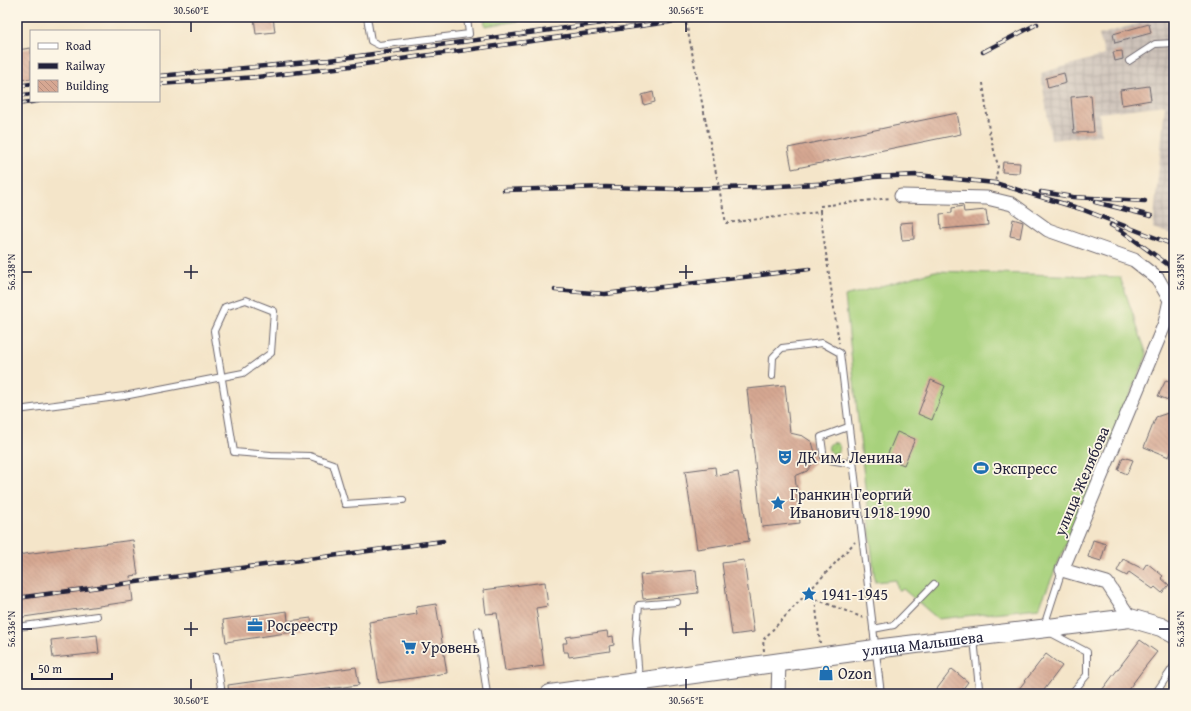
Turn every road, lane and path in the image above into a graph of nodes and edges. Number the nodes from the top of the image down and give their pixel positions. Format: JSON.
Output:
{"nodes":[{"id":1,"x":367,"y":17,"type":"edge"},
{"id":2,"x":467,"y":17,"type":"edge"},
{"id":3,"x":685,"y":17,"type":"edge"},
{"id":4,"x":1174,"y":43,"type":"edge"},
{"id":5,"x":1129,"y":61,"type":"dead end"},
{"id":6,"x":982,"y":83,"type":"dead end"},
{"id":7,"x":901,"y":196,"type":"joint"},
{"id":8,"x":987,"y":198,"type":"junction"},
{"id":9,"x":820,"y":212,"type":"junction"},
{"id":10,"x":840,"y":353,"type":"junction"},
{"id":11,"x":772,"y":376,"type":"dead end"},
{"id":12,"x":222,"y":378,"type":"junction"},
{"id":13,"x":17,"y":410,"type":"edge"},
{"id":14,"x":848,"y":427,"type":"junction"},
{"id":15,"x":853,"y":464,"type":"junction"},
{"id":16,"x":404,"y":500,"type":"dead end"},
{"id":17,"x":862,"y":536,"type":"junction"},
{"id":18,"x":1062,"y":570,"type":"junction"},
{"id":19,"x":934,"y":584,"type":"dead end"},
{"id":20,"x":805,"y":595,"type":"junction"},
{"id":21,"x":815,"y":599,"type":"junction"},
{"id":22,"x":677,"y":602,"type":"dead end"},
{"id":23,"x":97,"y":616,"type":"dead end"},
{"id":24,"x":1130,"y":618,"type":"junction"},
{"id":25,"x":872,"y":621,"type":"junction"},
{"id":26,"x":17,"y":626,"type":"edge"},
{"id":27,"x":873,"y":629,"type":"junction"},
{"id":28,"x":1043,"y":629,"type":"junction"},
{"id":29,"x":478,"y":631,"type":"dead end"},
{"id":30,"x":1174,"y":634,"type":"edge"},
{"id":31,"x":973,"y":637,"type":"junction"},
{"id":32,"x":820,"y":644,"type":"dead end"},
{"id":33,"x":875,"y":649,"type":"junction"},
{"id":34,"x":216,"y":656,"type":"dead end"},
{"id":35,"x":772,"y":663,"type":"junction"},
{"id":36,"x":1174,"y":666,"type":"edge"},
{"id":37,"x":640,"y":682,"type":"junction"},
{"id":38,"x":222,"y":694,"type":"edge"},
{"id":39,"x":487,"y":694,"type":"edge"},
{"id":40,"x":550,"y":694,"type":"edge"},
{"id":41,"x":778,"y":694,"type":"edge"},
{"id":42,"x":881,"y":694,"type":"edge"},
{"id":43,"x":975,"y":694,"type":"edge"},
{"id":44,"x":1071,"y":694,"type":"edge"},
{"id":45,"x":1155,"y":694,"type":"edge"}],
"edges":[{"from":1,"to":2,"type":"lane"},
{"from":3,"to":9,"type":"path","bridge":true},
{"from":4,"to":5,"type":"lane"},
{"from":6,"to":8,"type":"path"},
{"from":7,"to":8,"type":"street","name":"улица Желябова"},
{"from":7,"to":9,"type":"path"},
{"from":8,"to":18,"type":"street","name":"улица Желябова"},
{"from":9,"to":10,"type":"path"},
{"from":10,"to":11,"type":"lane"},
{"from":10,"to":14,"type":"lane"},
{"from":12,"to":12,"type":"lane"},
{"from":12,"to":13,"type":"lane"},
{"from":12,"to":16,"type":"lane"},
{"from":14,"to":15,"type":"lane"},
{"from":14,"to":15,"type":"lane"},
{"from":15,"to":17,"type":"lane"},
{"from":17,"to":20,"type":"path"},
{"from":17,"to":25,"type":"lane"},
{"from":18,"to":24,"type":"street"},
{"from":18,"to":28,"type":"lane"},
{"from":19,"to":27,"type":"lane"},
{"from":20,"to":21,"type":"path"},
{"from":20,"to":35,"type":"path"},
{"from":21,"to":25,"type":"path"},
{"from":21,"to":32,"type":"path"},
{"from":22,"to":37,"type":"lane"},
{"from":23,"to":26,"type":"lane"},
{"from":24,"to":28,"type":"street","name":"улица Малышева"},
{"from":24,"to":30,"type":"street","name":"улица Малышева"},
{"from":25,"to":27,"type":"lane"},
{"from":27,"to":33,"type":"lane"},
{"from":28,"to":31,"type":"street","name":"улица Малышева"},
{"from":28,"to":44,"type":"lane"},
{"from":29,"to":39,"type":"lane"},
{"from":31,"to":33,"type":"street","name":"улица Малышева"},
{"from":31,"to":43,"type":"lane"},
{"from":33,"to":35,"type":"street","name":"улица Малышева"},
{"from":33,"to":42,"type":"lane"},
{"from":34,"to":38,"type":"lane"},
{"from":35,"to":37,"type":"street","name":"улица Малышева"},
{"from":35,"to":41,"type":"street"},
{"from":36,"to":45,"type":"lane"},
{"from":37,"to":40,"type":"street","name":"улица Малышева"}]}
